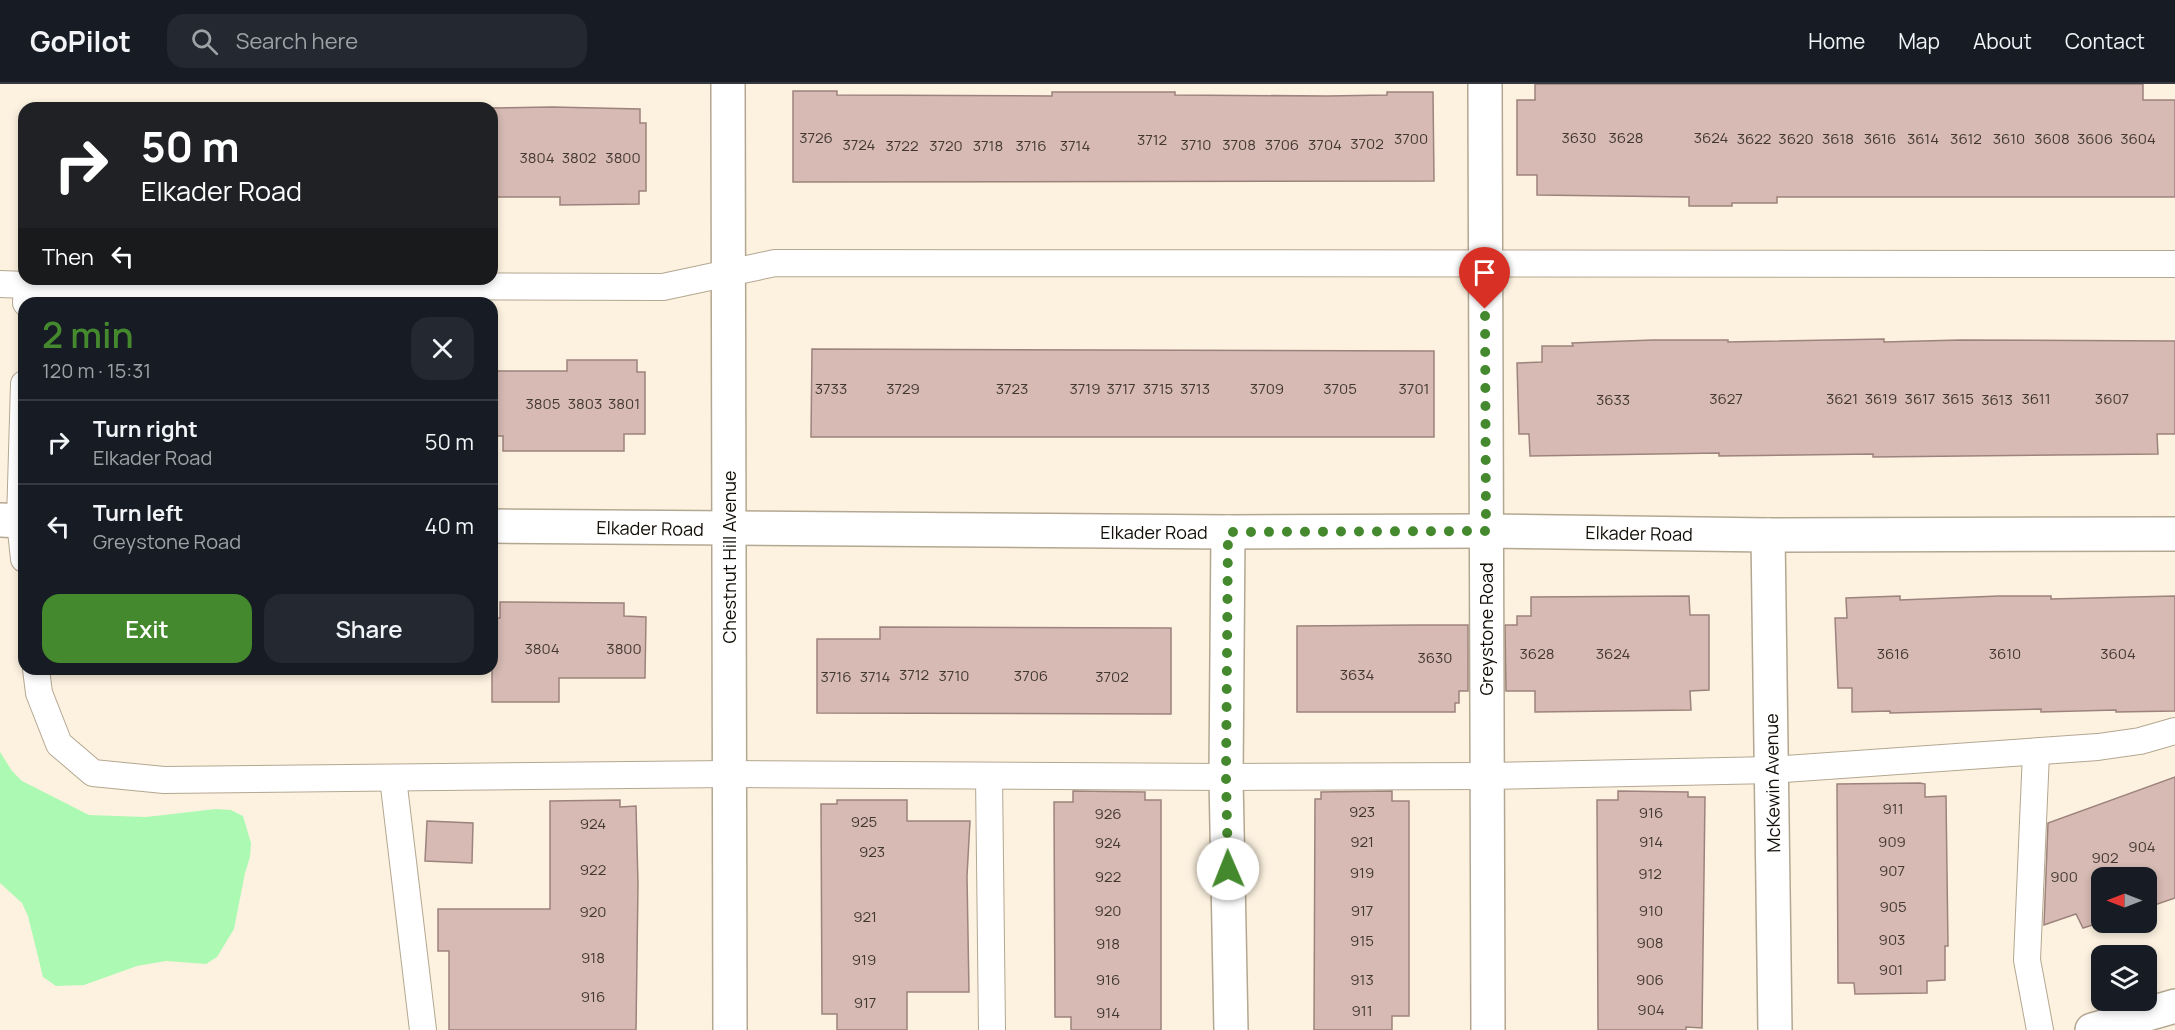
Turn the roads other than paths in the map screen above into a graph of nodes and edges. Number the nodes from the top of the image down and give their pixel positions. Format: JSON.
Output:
{"nodes":[{"id":1,"x":728,"y":84,"type":"edge"},
{"id":2,"x":1485,"y":84,"type":"edge"},
{"id":3,"x":2175,"y":264,"type":"edge"},
{"id":4,"x":1485,"y":265,"type":"junction"},
{"id":5,"x":728,"y":274,"type":"junction"},
{"id":6,"x":0,"y":284,"type":"edge"},
{"id":7,"x":27,"y":294,"type":"edge"},
{"id":8,"x":18,"y":475,"type":"edge"},
{"id":9,"x":15,"y":521,"type":"edge"},
{"id":10,"x":498,"y":526,"type":"edge"},
{"id":11,"x":728,"y":528,"type":"junction"},
{"id":12,"x":1486,"y":531,"type":"junction"},
{"id":13,"x":1228,"y":532,"type":"junction"},
{"id":14,"x":2175,"y":534,"type":"edge"},
{"id":15,"x":1768,"y":535,"type":"junction"},
{"id":16,"x":37,"y":675,"type":"edge"},
{"id":17,"x":2175,"y":731,"type":"edge"},
{"id":18,"x":2036,"y":753,"type":"junction"},
{"id":19,"x":1772,"y":770,"type":"junction"},
{"id":20,"x":729,"y":774,"type":"junction"},
{"id":21,"x":988,"y":776,"type":"junction"},
{"id":22,"x":1487,"y":776,"type":"junction"},
{"id":23,"x":1226,"y":777,"type":"junction"},
{"id":24,"x":393,"y":778,"type":"junction"},
{"id":25,"x":2175,"y":1006,"type":"edge"},
{"id":26,"x":423,"y":1030,"type":"edge"},
{"id":27,"x":730,"y":1030,"type":"edge"},
{"id":28,"x":992,"y":1030,"type":"edge"},
{"id":29,"x":1231,"y":1030,"type":"edge"},
{"id":30,"x":1488,"y":1030,"type":"edge"},
{"id":31,"x":1774,"y":1030,"type":"edge"},
{"id":32,"x":2040,"y":1030,"type":"edge"},
{"id":33,"x":2092,"y":1030,"type":"edge"}],
"edges":[{"from":1,"to":5,"type":"street","name":"Chestnut Hill Avenue"},
{"from":2,"to":4,"type":"street","name":"Greystone Road"},
{"from":3,"to":4,"type":"lane"},
{"from":4,"to":5,"type":"lane"},
{"from":4,"to":12,"type":"street","name":"Greystone Road"},
{"from":5,"to":7,"type":"lane"},
{"from":5,"to":11,"type":"street","name":"Chestnut Hill Avenue"},
{"from":6,"to":7,"type":"lane"},
{"from":8,"to":9,"type":"lane"},
{"from":10,"to":11,"type":"street","name":"Elkader Road"},
{"from":11,"to":13,"type":"street","name":"Elkader Road"},
{"from":11,"to":20,"type":"street","name":"Chestnut Hill Avenue"},
{"from":12,"to":13,"type":"street","name":"Elkader Road"},
{"from":12,"to":15,"type":"street","name":"Elkader Road"},
{"from":12,"to":22,"type":"street","name":"Greystone Road"},
{"from":13,"to":23,"type":"street"},
{"from":14,"to":15,"type":"street","name":"Elkader Road"},
{"from":15,"to":19,"type":"street","name":"McKewin Avenue"},
{"from":16,"to":24,"type":"lane"},
{"from":17,"to":18,"type":"lane"},
{"from":18,"to":19,"type":"lane"},
{"from":18,"to":32,"type":"lane"},
{"from":19,"to":22,"type":"lane"},
{"from":19,"to":31,"type":"street","name":"McKewin Avenue"},
{"from":20,"to":21,"type":"lane"},
{"from":20,"to":24,"type":"lane"},
{"from":20,"to":27,"type":"street","name":"Chestnut Hill Avenue"},
{"from":21,"to":23,"type":"lane"},
{"from":21,"to":28,"type":"lane"},
{"from":22,"to":23,"type":"lane"},
{"from":22,"to":30,"type":"street","name":"Greystone Road"},
{"from":23,"to":29,"type":"street"},
{"from":24,"to":26,"type":"lane"},
{"from":25,"to":33,"type":"street"}]}
